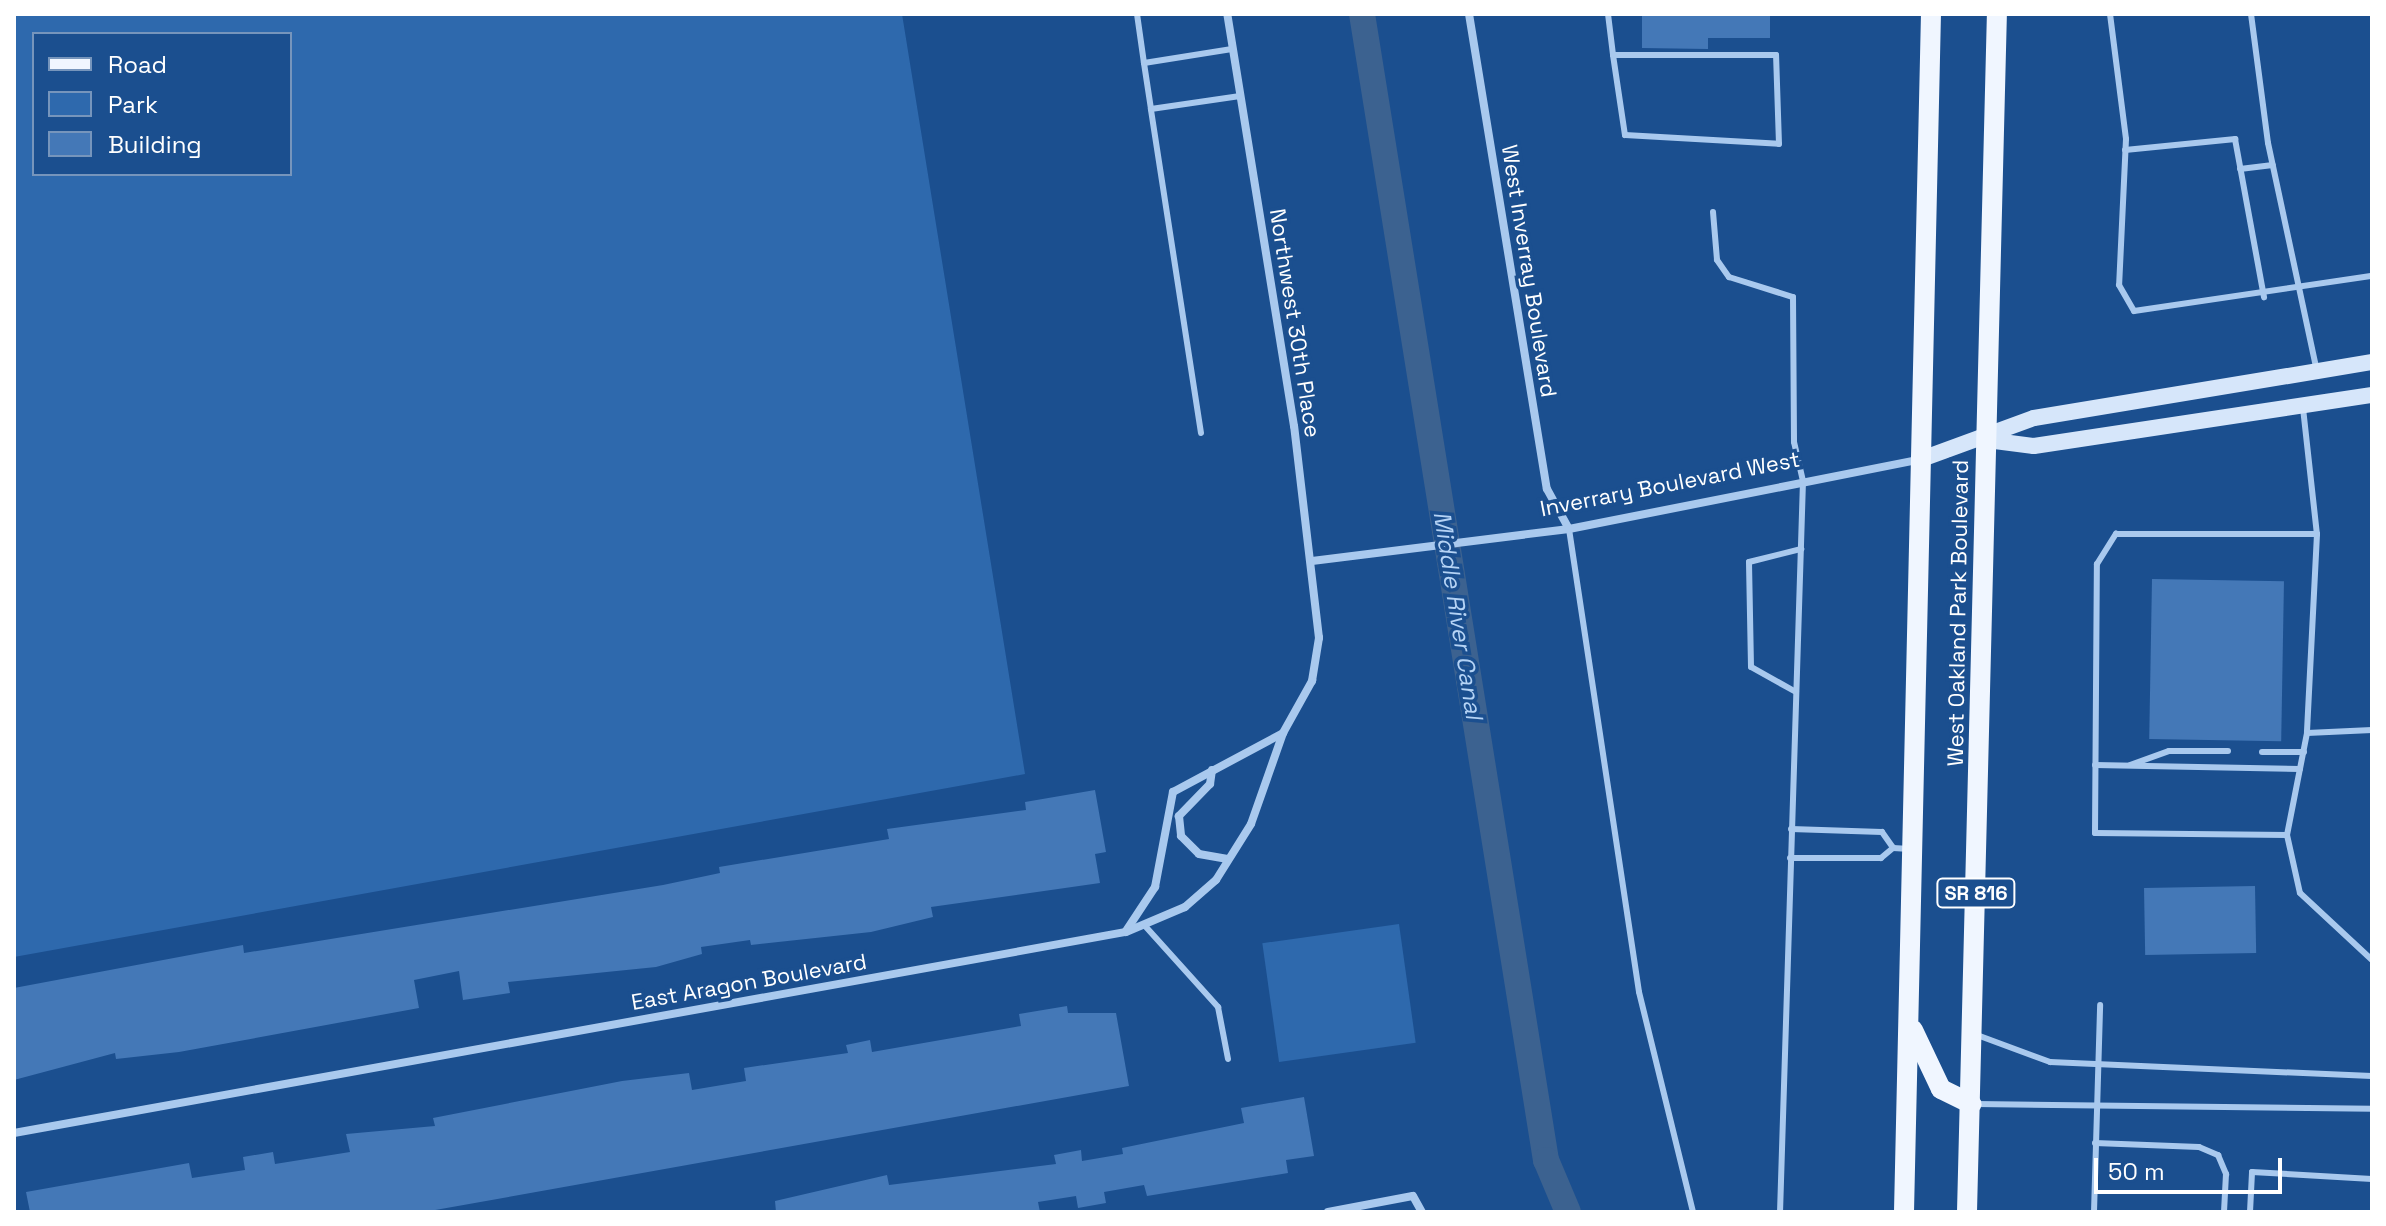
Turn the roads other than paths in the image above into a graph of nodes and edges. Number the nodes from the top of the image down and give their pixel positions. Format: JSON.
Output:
{"nodes":[{"id":1,"x":1137,"y":14,"type":"edge"},
{"id":2,"x":1227,"y":14,"type":"edge"},
{"id":3,"x":1469,"y":14,"type":"edge"},
{"id":4,"x":1608,"y":14,"type":"edge"},
{"id":5,"x":1931,"y":14,"type":"edge"},
{"id":6,"x":1997,"y":14,"type":"edge"},
{"id":7,"x":2110,"y":14,"type":"edge"},
{"id":8,"x":2251,"y":14,"type":"edge"},
{"id":9,"x":1232,"y":49,"type":"junction"},
{"id":10,"x":1613,"y":55,"type":"junction"},
{"id":11,"x":1144,"y":63,"type":"junction"},
{"id":12,"x":1240,"y":96,"type":"junction"},
{"id":13,"x":1151,"y":109,"type":"junction"},
{"id":14,"x":2125,"y":150,"type":"junction"},
{"id":15,"x":2273,"y":165,"type":"junction"},
{"id":16,"x":2240,"y":169,"type":"junction"},
{"id":17,"x":1713,"y":212,"type":"dead end"},
{"id":18,"x":2372,"y":276,"type":"edge"},
{"id":19,"x":2305,"y":291,"type":"junction"},
{"id":20,"x":2264,"y":297,"type":"junction"},
{"id":21,"x":2372,"y":362,"type":"edge"},
{"id":22,"x":2317,"y":371,"type":"junction"},
{"id":23,"x":2372,"y":395,"type":"edge"},
{"id":24,"x":2303,"y":408,"type":"junction"},
{"id":25,"x":1201,"y":433,"type":"dead end"},
{"id":26,"x":1985,"y":440,"type":"junction"},
{"id":27,"x":1919,"y":460,"type":"junction"},
{"id":28,"x":1803,"y":481,"type":"junction"},
{"id":29,"x":1569,"y":529,"type":"junction"},
{"id":30,"x":2317,"y":534,"type":"junction"},
{"id":31,"x":1801,"y":549,"type":"junction"},
{"id":32,"x":1312,"y":561,"type":"junction"},
{"id":33,"x":1319,"y":638,"type":"joint"},
{"id":34,"x":1796,"y":692,"type":"junction"},
{"id":35,"x":2372,"y":730,"type":"edge"},
{"id":36,"x":1283,"y":733,"type":"junction"},
{"id":37,"x":2307,"y":733,"type":"junction"},
{"id":38,"x":2228,"y":751,"type":"dead end"},
{"id":39,"x":2262,"y":752,"type":"dead end"},
{"id":40,"x":2304,"y":752,"type":"junction"},
{"id":41,"x":2095,"y":765,"type":"junction"},
{"id":42,"x":2127,"y":767,"type":"junction"},
{"id":43,"x":2300,"y":769,"type":"junction"},
{"id":44,"x":1212,"y":770,"type":"junction"},
{"id":45,"x":1791,"y":829,"type":"junction"},
{"id":46,"x":2287,"y":835,"type":"junction"},
{"id":47,"x":1902,"y":848,"type":"junction"},
{"id":48,"x":1790,"y":858,"type":"junction"},
{"id":49,"x":1228,"y":859,"type":"junction"},
{"id":50,"x":1146,"y":927,"type":"junction"},
{"id":51,"x":1126,"y":932,"type":"junction"},
{"id":52,"x":2372,"y":960,"type":"edge"},
{"id":53,"x":2100,"y":1005,"type":"dead end"},
{"id":54,"x":1907,"y":1015,"type":"junction"},
{"id":55,"x":1974,"y":1034,"type":"junction"},
{"id":56,"x":1228,"y":1059,"type":"dead end"},
{"id":57,"x":2097,"y":1064,"type":"junction"},
{"id":58,"x":2372,"y":1076,"type":"edge"},
{"id":59,"x":1972,"y":1104,"type":"junction"},
{"id":60,"x":2095,"y":1107,"type":"junction"},
{"id":61,"x":2372,"y":1109,"type":"edge"},
{"id":62,"x":14,"y":1133,"type":"edge"},
{"id":63,"x":2095,"y":1143,"type":"junction"},
{"id":64,"x":2372,"y":1179,"type":"edge"},
{"id":65,"x":1328,"y":1212,"type":"edge"},
{"id":66,"x":1422,"y":1212,"type":"edge"},
{"id":67,"x":1693,"y":1212,"type":"edge"},
{"id":68,"x":1780,"y":1212,"type":"edge"},
{"id":69,"x":1904,"y":1212,"type":"edge"},
{"id":70,"x":1967,"y":1212,"type":"edge"},
{"id":71,"x":2094,"y":1212,"type":"edge"},
{"id":72,"x":2224,"y":1212,"type":"edge"},
{"id":73,"x":2250,"y":1212,"type":"edge"}],
"edges":[{"from":1,"to":11,"type":"lane"},
{"from":2,"to":9,"type":"street","name":"Northwest 30th Place"},
{"from":3,"to":29,"type":"street","name":"West Inverray Boulevard"},
{"from":4,"to":10,"type":"lane"},
{"from":5,"to":27,"type":"main road","name":"West Oakland Park Boulevard","number":"SR 816"},
{"from":6,"to":26,"type":"main road","name":"West Oakland Park Boulevard","number":"SR 816"},
{"from":7,"to":14,"type":"lane"},
{"from":8,"to":15,"type":"lane"},
{"from":9,"to":11,"type":"lane"},
{"from":9,"to":12,"type":"street","name":"Northwest 30th Place"},
{"from":10,"to":10,"type":"lane"},
{"from":11,"to":13,"type":"lane"},
{"from":12,"to":13,"type":"lane"},
{"from":12,"to":32,"type":"street","name":"Northwest 30th Place"},
{"from":13,"to":25,"type":"lane"},
{"from":14,"to":16,"type":"lane"},
{"from":14,"to":20,"type":"lane"},
{"from":15,"to":16,"type":"lane"},
{"from":15,"to":19,"type":"lane"},
{"from":16,"to":20,"type":"lane"},
{"from":17,"to":28,"type":"lane"},
{"from":18,"to":19,"type":"lane"},
{"from":19,"to":20,"type":"lane"},
{"from":19,"to":22,"type":"lane"},
{"from":21,"to":22,"type":"street","name":"Inverrary Boulevard West"},
{"from":22,"to":26,"type":"street","name":"Inverrary Boulevard West"},
{"from":23,"to":24,"type":"street","name":"Inverrary Boulevard West"},
{"from":24,"to":26,"type":"street","name":"Inverrary Boulevard West"},
{"from":24,"to":30,"type":"lane"},
{"from":26,"to":27,"type":"street","name":"Inverrary Boulevard West"},
{"from":26,"to":55,"type":"main road","name":"West Oakland Park Boulevard","number":"SR 816"},
{"from":27,"to":28,"type":"street","name":"Inverrary Boulevard West"},
{"from":27,"to":47,"type":"main road","name":"West Oakland Park Boulevard","number":"SR 816"},
{"from":28,"to":29,"type":"street","name":"Inverrary Boulevard West"},
{"from":28,"to":31,"type":"lane"},
{"from":29,"to":32,"type":"street","name":"Inverrary Boulevard West"},
{"from":29,"to":67,"type":"lane"},
{"from":30,"to":37,"type":"lane"},
{"from":30,"to":41,"type":"lane"},
{"from":31,"to":34,"type":"lane"},
{"from":31,"to":34,"type":"lane"},
{"from":32,"to":33,"type":"street","name":"Northwest 30th Place"},
{"from":33,"to":36,"type":"street","name":"East Aragon Boulevard"},
{"from":34,"to":45,"type":"lane"},
{"from":35,"to":37,"type":"lane"},
{"from":36,"to":44,"type":"street"},
{"from":36,"to":49,"type":"street","name":"East Aragon Boulevard"},
{"from":37,"to":40,"type":"lane"},
{"from":38,"to":42,"type":"lane"},
{"from":39,"to":40,"type":"lane"},
{"from":40,"to":43,"type":"lane"},
{"from":41,"to":42,"type":"lane"},
{"from":41,"to":46,"type":"lane"},
{"from":42,"to":43,"type":"lane"},
{"from":43,"to":46,"type":"lane"},
{"from":44,"to":49,"type":"street"},
{"from":44,"to":51,"type":"street"},
{"from":45,"to":47,"type":"lane"},
{"from":45,"to":48,"type":"lane"},
{"from":46,"to":52,"type":"lane"},
{"from":47,"to":48,"type":"lane"},
{"from":47,"to":54,"type":"main road","name":"West Oakland Park Boulevard","number":"SR 816"},
{"from":48,"to":68,"type":"lane"},
{"from":49,"to":50,"type":"street","name":"East Aragon Boulevard"},
{"from":50,"to":51,"type":"street","name":"East Aragon Boulevard"},
{"from":50,"to":56,"type":"lane"},
{"from":51,"to":62,"type":"street","name":"East Aragon Boulevard"},
{"from":53,"to":57,"type":"lane"},
{"from":54,"to":59,"type":"main road"},
{"from":54,"to":69,"type":"main road","name":"West Oakland Park Boulevard","number":"SR 816"},
{"from":55,"to":57,"type":"lane"},
{"from":55,"to":59,"type":"main road","name":"West Oakland Park Boulevard","number":"SR 816"},
{"from":57,"to":58,"type":"lane"},
{"from":57,"to":60,"type":"lane"},
{"from":59,"to":60,"type":"lane"},
{"from":59,"to":70,"type":"main road","name":"West Oakland Park Boulevard","number":"SR 816"},
{"from":60,"to":61,"type":"lane"},
{"from":60,"to":63,"type":"lane"},
{"from":63,"to":71,"type":"lane"},
{"from":63,"to":72,"type":"lane"},
{"from":64,"to":73,"type":"lane"},
{"from":65,"to":66,"type":"street"}]}
